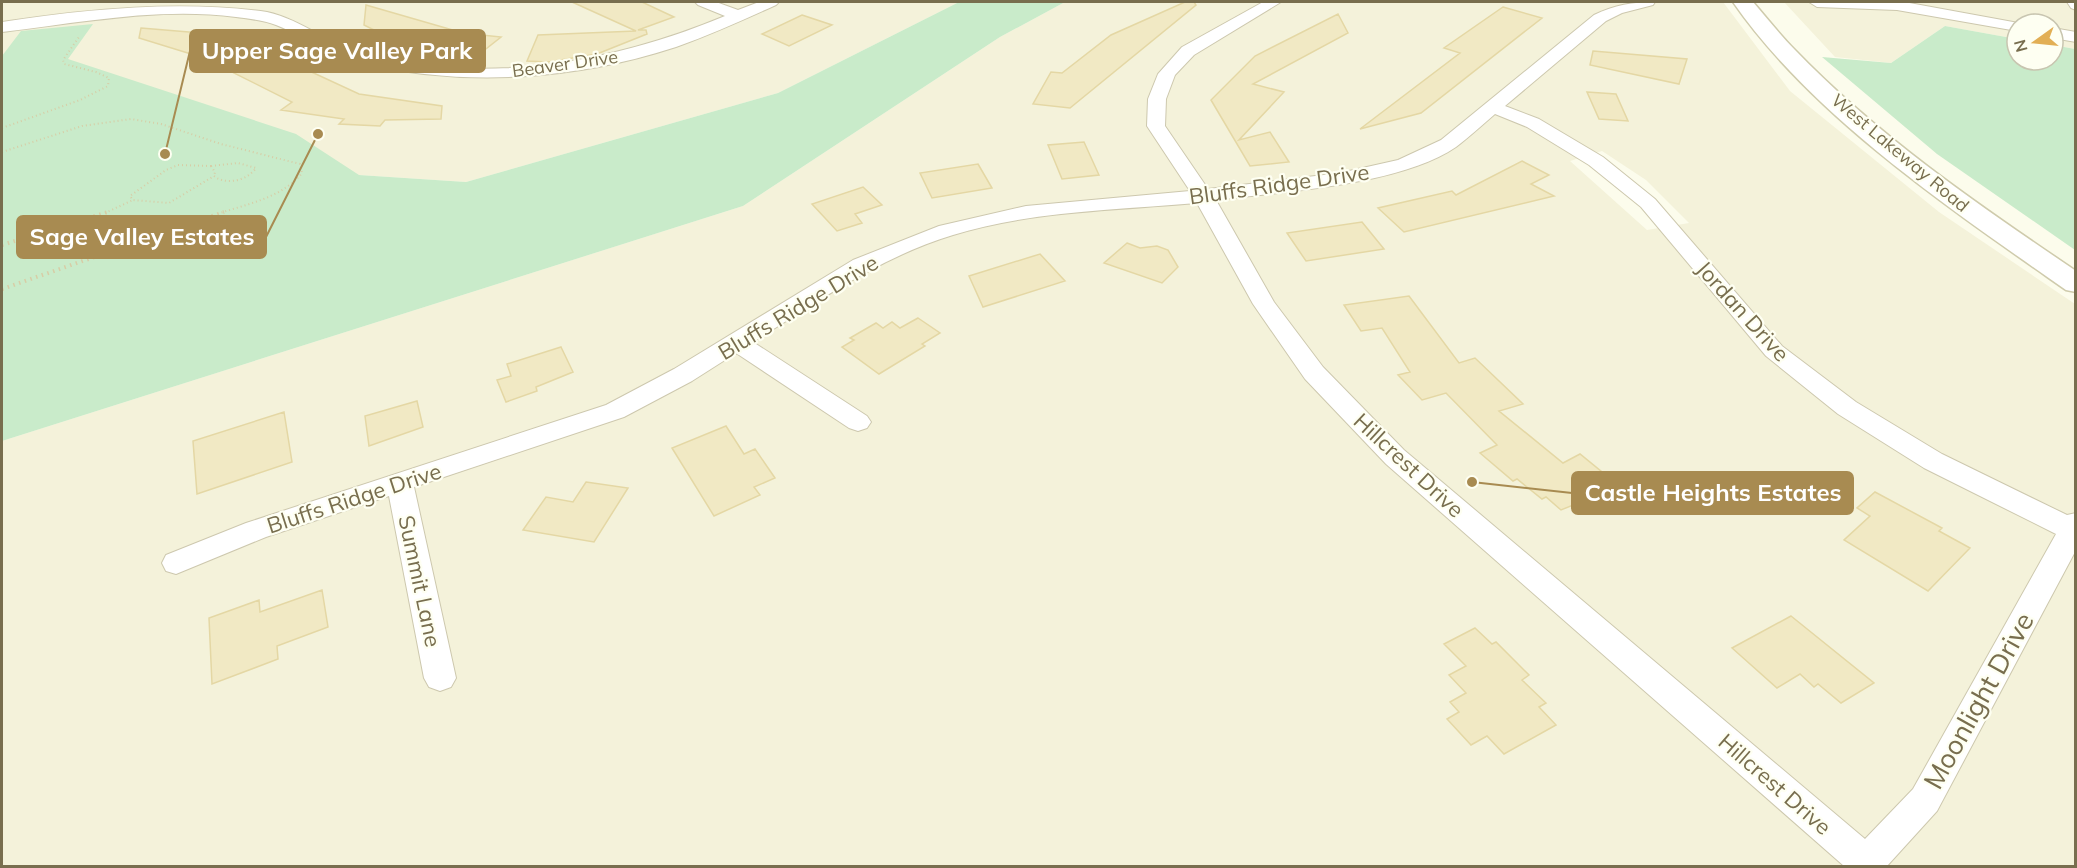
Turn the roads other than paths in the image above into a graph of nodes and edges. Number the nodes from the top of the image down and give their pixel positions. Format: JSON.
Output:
{"nodes":[{"id":1,"x":703,"y":2,"type":"edge"},
{"id":2,"x":771,"y":2,"type":"edge"},
{"id":3,"x":1273,"y":2,"type":"edge"},
{"id":4,"x":1648,"y":2,"type":"edge"},
{"id":5,"x":1743,"y":2,"type":"edge"},
{"id":6,"x":1817,"y":2,"type":"edge"},
{"id":7,"x":162,"y":5,"type":"edge"},
{"id":8,"x":739,"y":16,"type":"junction"},
{"id":9,"x":2005,"y":24,"type":"edge"},
{"id":10,"x":2,"y":27,"type":"edge"},
{"id":11,"x":1494,"y":108,"type":"junction"},
{"id":12,"x":1203,"y":196,"type":"junction"},
{"id":13,"x":2076,"y":284,"type":"edge"},
{"id":14,"x":738,"y":343,"type":"junction"},
{"id":15,"x":858,"y":422,"type":"dead end"},
{"id":16,"x":400,"y":483,"type":"junction"},
{"id":17,"x":2074,"y":527,"type":"edge"},
{"id":18,"x":176,"y":563,"type":"dead end"},
{"id":19,"x":440,"y":678,"type":"dead end"},
{"id":20,"x":1866,"y":865,"type":"edge"}],
"edges":[{"from":1,"to":8,"type":"street"},
{"from":2,"to":8,"type":"street","name":"Beaver Drive"},
{"from":3,"to":12,"type":"street","name":"Hillcrest Drive"},
{"from":4,"to":11,"type":"street","name":"Bluffs Ridge Drive"},
{"from":5,"to":13,"type":"street","name":"West Lakeway Road"},
{"from":6,"to":9,"type":"street"},
{"from":7,"to":8,"type":"street","name":"Beaver Drive"},
{"from":7,"to":10,"type":"street","name":"Beaver Drive"},
{"from":11,"to":12,"type":"street","name":"Bluffs Ridge Drive"},
{"from":11,"to":17,"type":"street","name":"Jordan Drive"},
{"from":12,"to":14,"type":"street","name":"Bluffs Ridge Drive"},
{"from":12,"to":20,"type":"street","name":"Hillcrest Drive"},
{"from":14,"to":15,"type":"street"},
{"from":14,"to":16,"type":"street","name":"Bluffs Ridge Drive"},
{"from":16,"to":18,"type":"street","name":"Bluffs Ridge Drive"},
{"from":16,"to":19,"type":"street","name":"Summit Lane"},
{"from":17,"to":20,"type":"street","name":"Moonlight Drive"}]}
